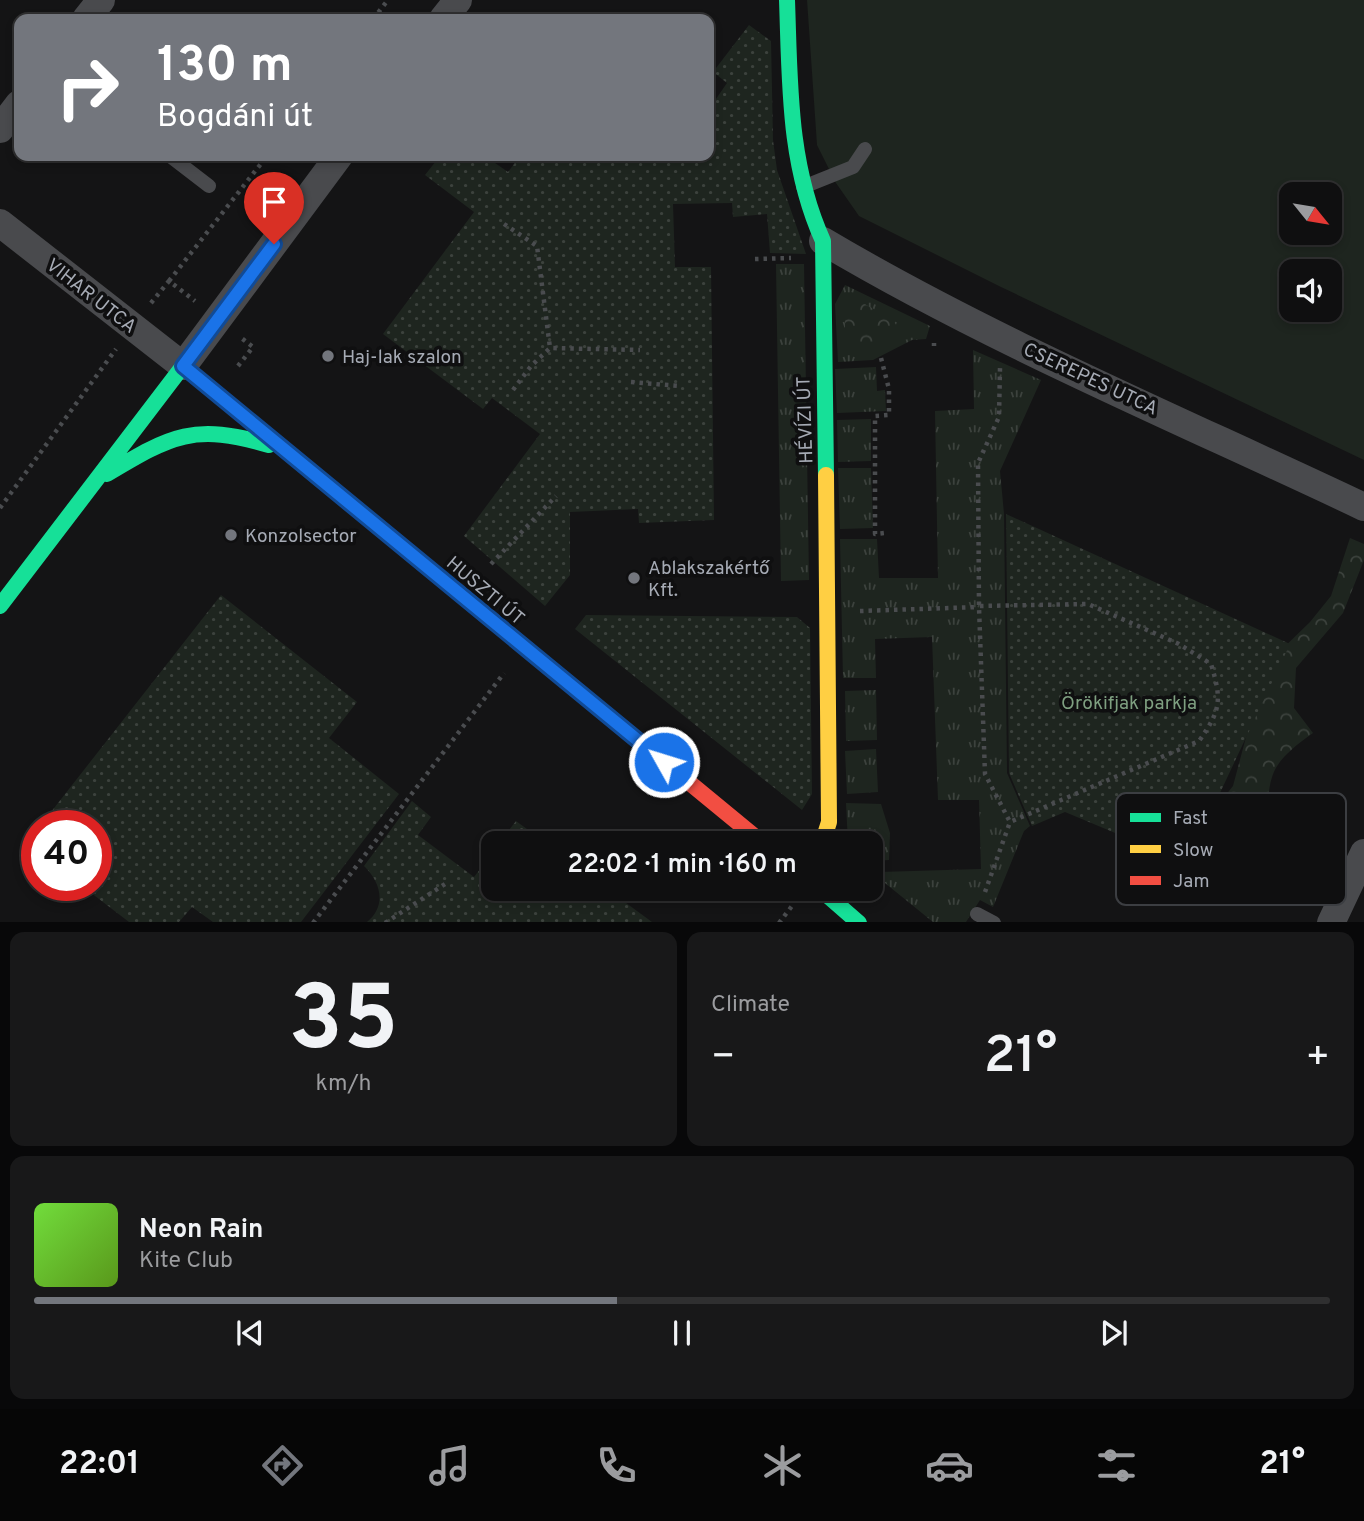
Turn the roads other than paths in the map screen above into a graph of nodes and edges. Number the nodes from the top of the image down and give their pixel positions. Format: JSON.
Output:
{"nodes":[{"id":1,"x":458,"y":0,"type":"edge"},
{"id":2,"x":787,"y":0,"type":"edge"},
{"id":3,"x":447,"y":14,"type":"edge"},
{"id":4,"x":14,"y":111,"type":"edge"},
{"id":5,"x":0,"y":129,"type":"edge"},
{"id":6,"x":865,"y":149,"type":"dead end"},
{"id":7,"x":176,"y":161,"type":"edge"},
{"id":8,"x":335,"y":161,"type":"edge"},
{"id":9,"x":209,"y":186,"type":"dead end"},
{"id":10,"x":802,"y":188,"type":"junction"},
{"id":11,"x":0,"y":223,"type":"edge"},
{"id":12,"x":822,"y":241,"type":"junction"},
{"id":13,"x":183,"y":366,"type":"junction"},
{"id":14,"x":291,"y":453,"type":"junction"},
{"id":15,"x":91,"y":484,"type":"junction"},
{"id":16,"x":1364,"y":507,"type":"edge"},
{"id":17,"x":0,"y":606,"type":"edge"},
{"id":18,"x":748,"y":831,"type":"edge"},
{"id":19,"x":826,"y":831,"type":"edge"},
{"id":20,"x":1364,"y":853,"type":"edge"},
{"id":21,"x":1346,"y":891,"type":"edge"},
{"id":22,"x":834,"y":901,"type":"edge"},
{"id":23,"x":1339,"y":905,"type":"edge"},
{"id":24,"x":977,"y":914,"type":"road end"},
{"id":25,"x":859,"y":922,"type":"edge"},
{"id":26,"x":994,"y":922,"type":"edge"},
{"id":27,"x":1331,"y":922,"type":"edge"}],
"edges":[{"from":1,"to":3,"type":"street"},
{"from":2,"to":10,"type":"street","name":"HÉVÍZI ÚT"},
{"from":4,"to":5,"type":"street"},
{"from":6,"to":10,"type":"lane"},
{"from":7,"to":9,"type":"lane"},
{"from":8,"to":13,"type":"street"},
{"from":10,"to":12,"type":"street","name":"HÉVÍZI ÚT"},
{"from":11,"to":13,"type":"street","name":"VIHAR UTCA"},
{"from":12,"to":16,"type":"street","name":"CSEREPES UTCA"},
{"from":12,"to":19,"type":"street","name":"HÉVÍZI ÚT"},
{"from":13,"to":14,"type":"street","name":"HUSZTI ÚT"},
{"from":13,"to":15,"type":"street"},
{"from":14,"to":15,"type":"street"},
{"from":14,"to":18,"type":"street","name":"HUSZTI ÚT"},
{"from":15,"to":17,"type":"street"},
{"from":20,"to":21,"type":"street"},
{"from":22,"to":25,"type":"street"},
{"from":23,"to":27,"type":"street"},
{"from":24,"to":26,"type":"lane"}]}
